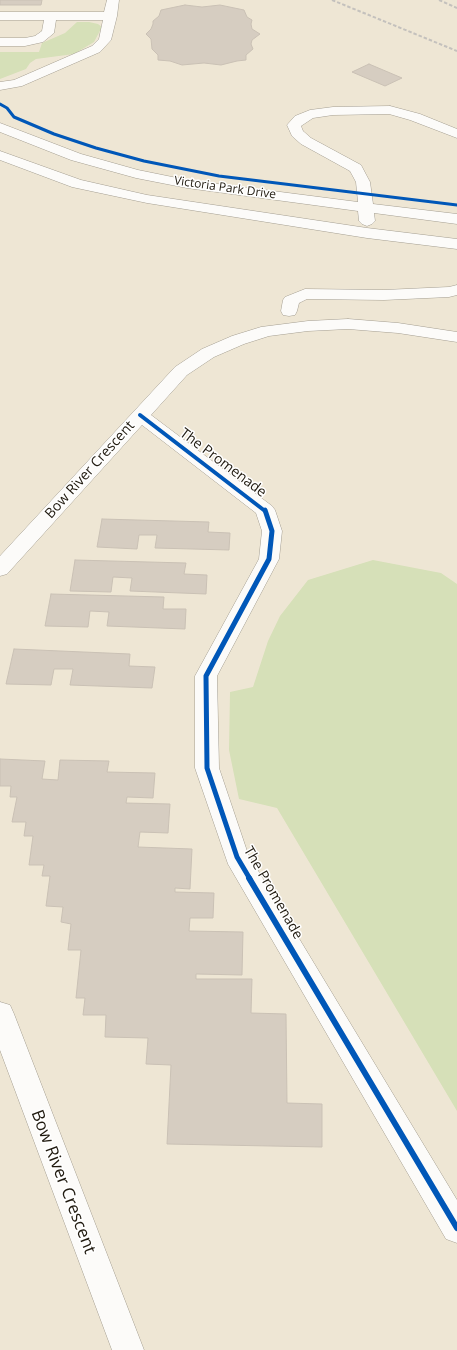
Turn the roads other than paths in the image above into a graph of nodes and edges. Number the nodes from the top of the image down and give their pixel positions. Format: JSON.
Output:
{"nodes":[{"id":1,"x":113,"y":0,"type":"edge"},
{"id":2,"x":0,"y":16,"type":"edge"},
{"id":3,"x":51,"y":16,"type":"junction"},
{"id":4,"x":111,"y":16,"type":"junction"},
{"id":5,"x":0,"y":42,"type":"edge"},
{"id":6,"x":17,"y":83,"type":"junction"},
{"id":7,"x":0,"y":86,"type":"edge"},
{"id":8,"x":0,"y":98,"type":"edge"},
{"id":9,"x":0,"y":127,"type":"edge"},
{"id":10,"x":457,"y":134,"type":"edge"},
{"id":11,"x":0,"y":155,"type":"edge"},
{"id":12,"x":366,"y":207,"type":"junction"},
{"id":13,"x":457,"y":218,"type":"edge"},
{"id":14,"x":367,"y":233,"type":"junction"},
{"id":15,"x":457,"y":244,"type":"edge"},
{"id":16,"x":457,"y":290,"type":"edge"},
{"id":17,"x":288,"y":311,"type":"dead end"},
{"id":18,"x":457,"y":336,"type":"edge"},
{"id":19,"x":140,"y":415,"type":"junction"},
{"id":20,"x":0,"y":569,"type":"edge"},
{"id":21,"x":0,"y":1014,"type":"edge"},
{"id":22,"x":457,"y":1228,"type":"edge"},
{"id":23,"x":128,"y":1350,"type":"edge"}],
"edges":[{"from":1,"to":4,"type":"street"},
{"from":2,"to":3,"type":"street"},
{"from":3,"to":4,"type":"street"},
{"from":3,"to":5,"type":"street"},
{"from":4,"to":6,"type":"street"},
{"from":6,"to":7,"type":"street"},
{"from":6,"to":8,"type":"street"},
{"from":9,"to":12,"type":"street","name":"Victoria Park Drive"},
{"from":10,"to":12,"type":"street"},
{"from":11,"to":14,"type":"street","name":"Victoria Park Drive"},
{"from":12,"to":13,"type":"street","name":"Victoria Park Drive"},
{"from":12,"to":14,"type":"street"},
{"from":14,"to":15,"type":"street","name":"Victoria Park Drive"},
{"from":16,"to":17,"type":"street"},
{"from":18,"to":19,"type":"street","name":"Bow River Crescent"},
{"from":19,"to":20,"type":"street","name":"Bow River Crescent"},
{"from":19,"to":22,"type":"street","name":"The Promenade"},
{"from":21,"to":23,"type":"street","name":"Bow River Crescent"}]}
